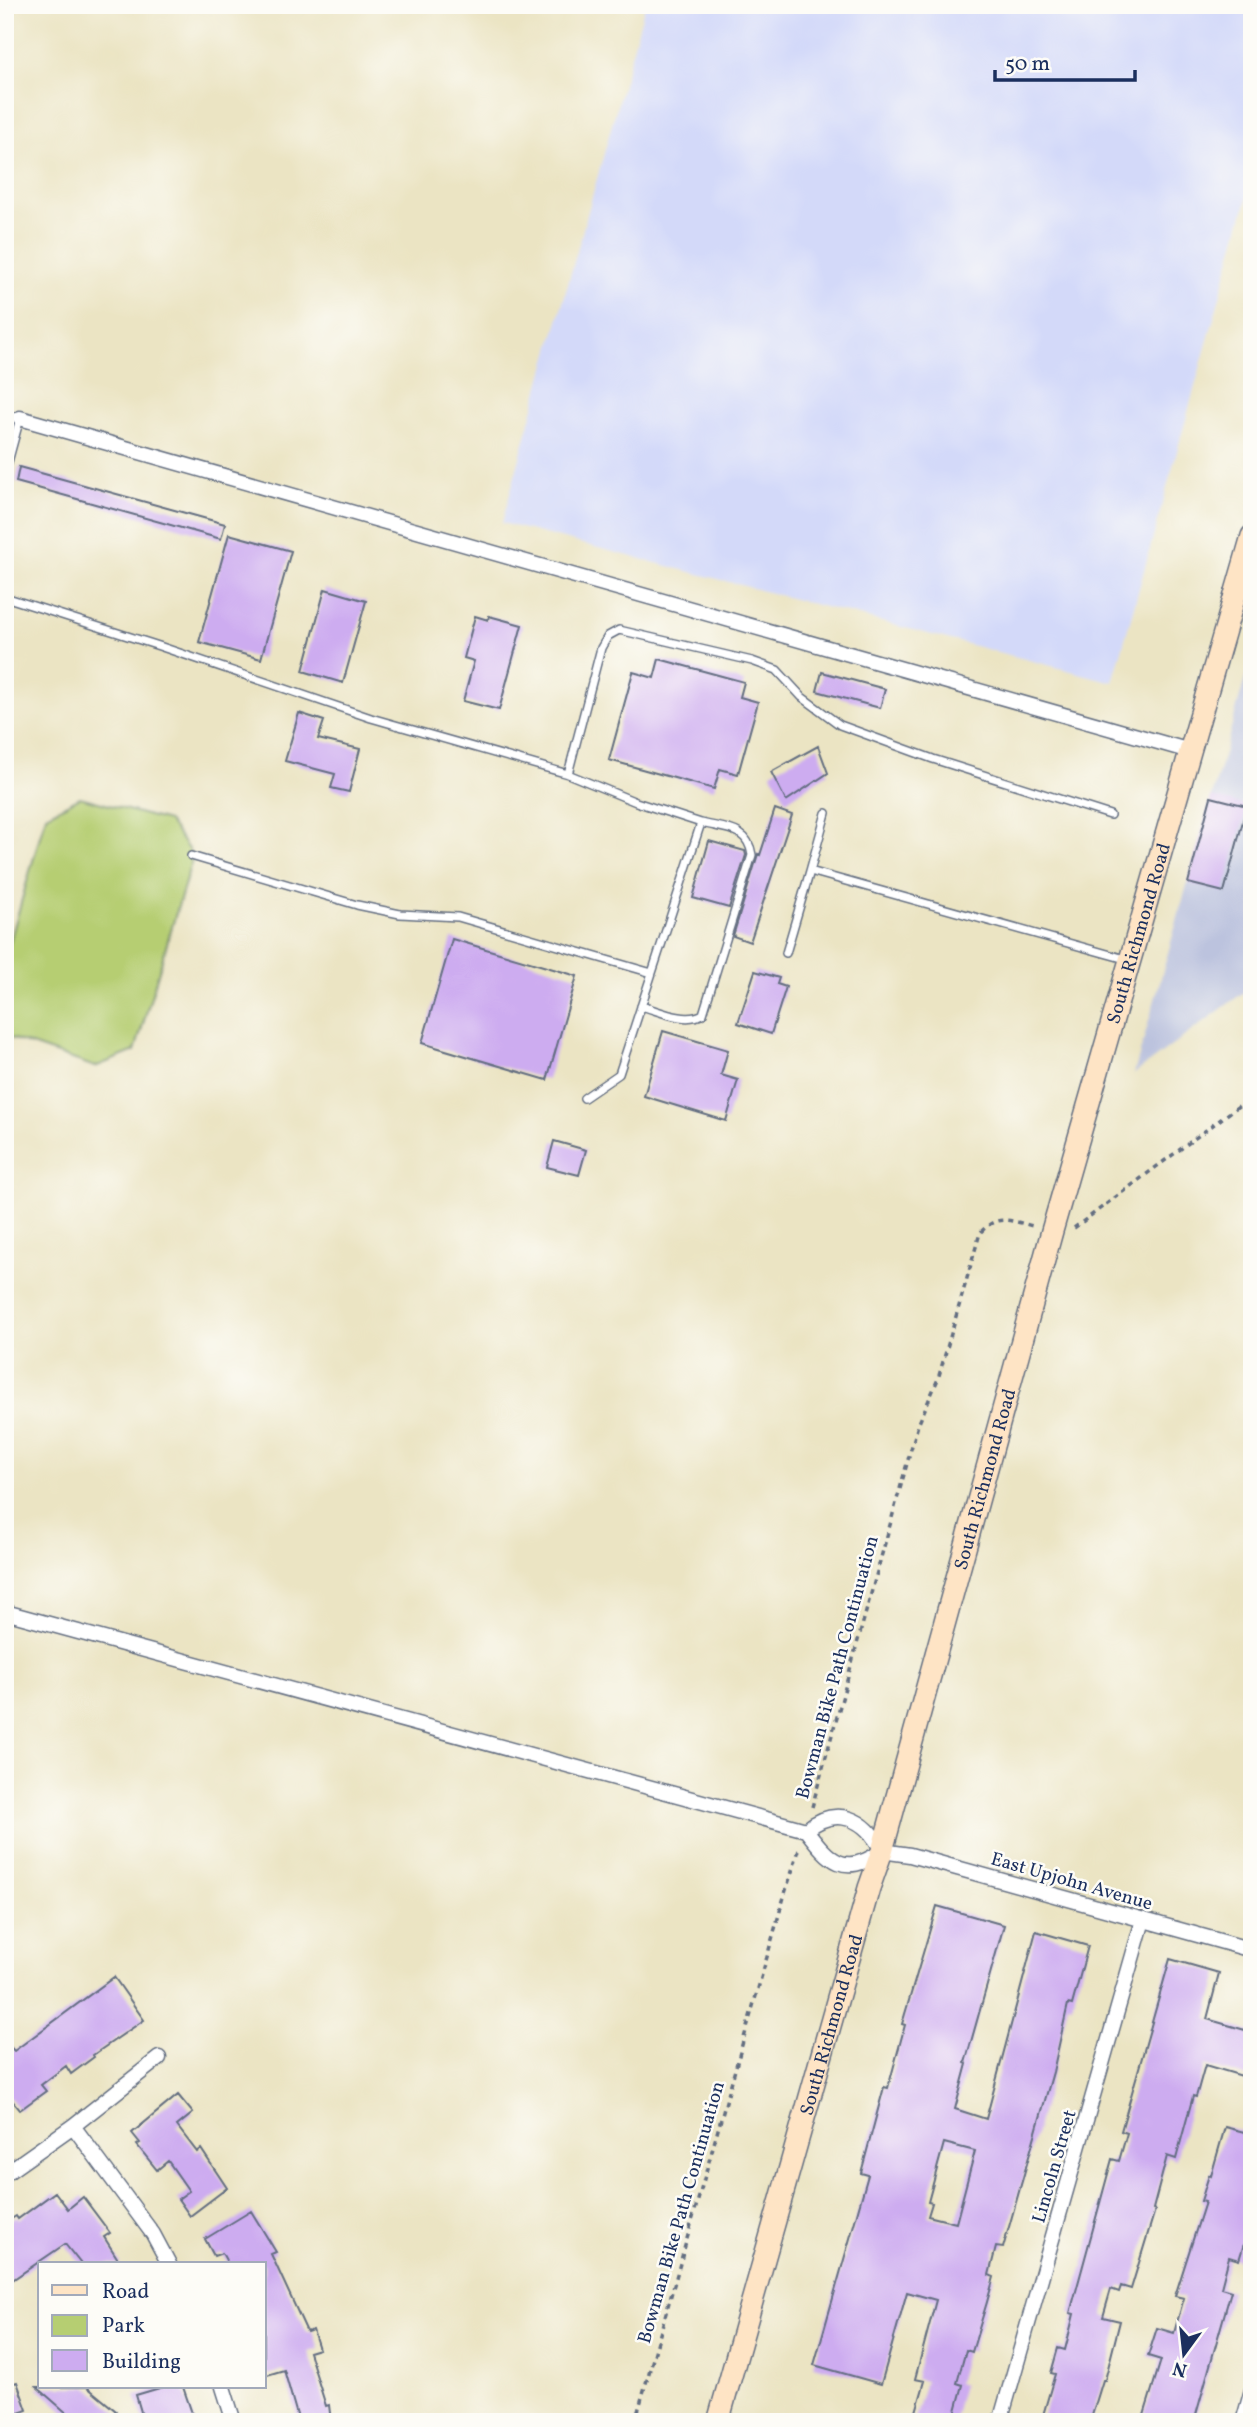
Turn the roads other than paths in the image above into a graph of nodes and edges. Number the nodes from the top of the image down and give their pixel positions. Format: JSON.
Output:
{"nodes":[{"id":1,"x":13,"y":417,"type":"edge"},
{"id":2,"x":5,"y":473,"type":"edge"},
{"id":3,"x":1252,"y":536,"type":"edge"},
{"id":4,"x":5,"y":597,"type":"edge"},
{"id":5,"x":1190,"y":751,"type":"junction"},
{"id":6,"x":568,"y":775,"type":"junction"},
{"id":7,"x":826,"y":813,"type":"dead end"},
{"id":8,"x":1110,"y":816,"type":"dead end"},
{"id":9,"x":701,"y":823,"type":"junction"},
{"id":10,"x":191,"y":856,"type":"dead end"},
{"id":11,"x":810,"y":871,"type":"junction"},
{"id":12,"x":786,"y":953,"type":"dead end"},
{"id":13,"x":1130,"y":960,"type":"junction"},
{"id":14,"x":652,"y":973,"type":"junction"},
{"id":15,"x":642,"y":1006,"type":"junction"},
{"id":16,"x":584,"y":1098,"type":"dead end"},
{"id":17,"x":5,"y":1612,"type":"edge"},
{"id":18,"x":806,"y":1830,"type":"junction"},
{"id":19,"x":882,"y":1851,"type":"junction"},
{"id":20,"x":1143,"y":1920,"type":"junction"},
{"id":21,"x":1252,"y":1950,"type":"edge"},
{"id":22,"x":159,"y":2058,"type":"dead end"},
{"id":23,"x":73,"y":2126,"type":"junction"},
{"id":24,"x":5,"y":2174,"type":"edge"},
{"id":25,"x":168,"y":2262,"type":"edge"},
{"id":26,"x":223,"y":2388,"type":"edge"},
{"id":27,"x":1252,"y":2390,"type":"edge"},
{"id":28,"x":234,"y":2422,"type":"edge"},
{"id":29,"x":718,"y":2422,"type":"edge"},
{"id":30,"x":1000,"y":2422,"type":"edge"},
{"id":31,"x":1243,"y":2422,"type":"edge"}],
"edges":[{"from":1,"to":2,"type":"lane"},
{"from":1,"to":5,"type":"street"},
{"from":3,"to":5,"type":"street","name":"South Richmond Road"},
{"from":4,"to":6,"type":"lane"},
{"from":5,"to":13,"type":"street","name":"South Richmond Road"},
{"from":6,"to":8,"type":"lane"},
{"from":6,"to":9,"type":"lane"},
{"from":7,"to":11,"type":"lane"},
{"from":9,"to":14,"type":"lane"},
{"from":9,"to":15,"type":"lane"},
{"from":10,"to":14,"type":"lane"},
{"from":11,"to":12,"type":"lane"},
{"from":11,"to":13,"type":"lane"},
{"from":13,"to":19,"type":"street","name":"South Richmond Road"},
{"from":14,"to":15,"type":"lane"},
{"from":15,"to":16,"type":"lane"},
{"from":17,"to":18,"type":"street"},
{"from":18,"to":19,"type":"street"},
{"from":18,"to":19,"type":"street"},
{"from":19,"to":20,"type":"street","name":"East Upjohn Avenue"},
{"from":19,"to":29,"type":"street","name":"South Richmond Road"},
{"from":20,"to":21,"type":"street","name":"East Upjohn Avenue"},
{"from":20,"to":30,"type":"street","name":"Lincoln Street"},
{"from":22,"to":23,"type":"street"},
{"from":23,"to":24,"type":"street"},
{"from":23,"to":25,"type":"street"},
{"from":26,"to":28,"type":"street"},
{"from":27,"to":31,"type":"street"}]}
